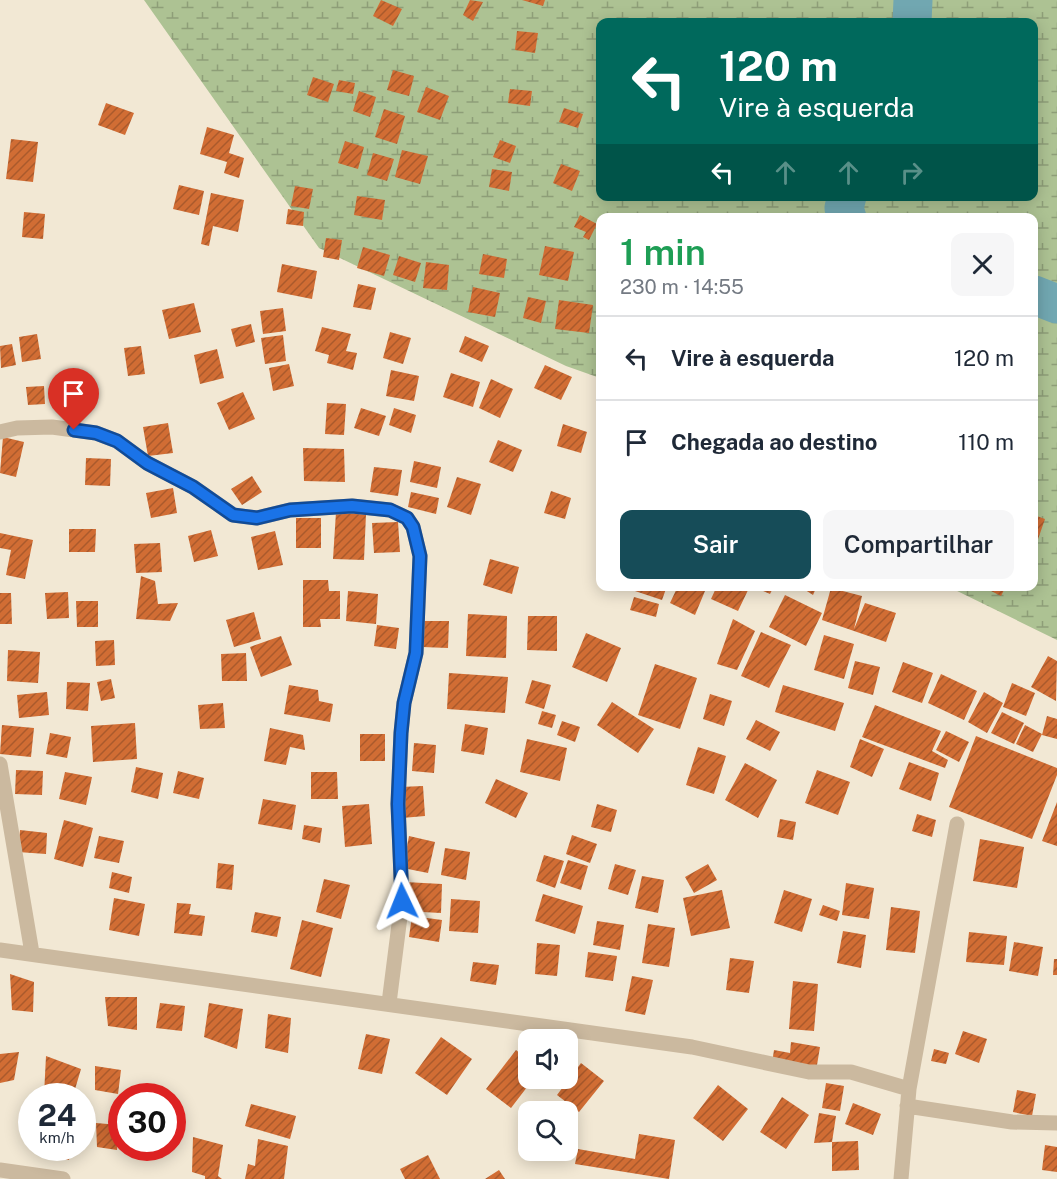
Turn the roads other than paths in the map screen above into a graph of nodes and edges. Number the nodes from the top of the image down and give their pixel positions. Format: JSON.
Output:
{"nodes":[{"id":1,"x":0,"y":432,"type":"edge"},
{"id":2,"x":0,"y":764,"type":"edge"},
{"id":3,"x":957,"y":824,"type":"dead end"},
{"id":4,"x":0,"y":950,"type":"edge"},
{"id":5,"x":32,"y":954,"type":"junction"},
{"id":6,"x":389,"y":1003,"type":"junction"},
{"id":7,"x":909,"y":1089,"type":"junction"},
{"id":8,"x":907,"y":1106,"type":"junction"},
{"id":9,"x":1057,"y":1123,"type":"edge"},
{"id":10,"x":0,"y":1170,"type":"edge"},
{"id":11,"x":63,"y":1179,"type":"edge"},
{"id":12,"x":901,"y":1179,"type":"edge"}],
"edges":[{"from":1,"to":6,"type":"street"},
{"from":2,"to":5,"type":"street"},
{"from":3,"to":7,"type":"street"},
{"from":4,"to":5,"type":"street"},
{"from":5,"to":6,"type":"street"},
{"from":6,"to":7,"type":"street"},
{"from":7,"to":8,"type":"street"},
{"from":8,"to":9,"type":"street"},
{"from":8,"to":12,"type":"street"},
{"from":10,"to":11,"type":"street"}]}
